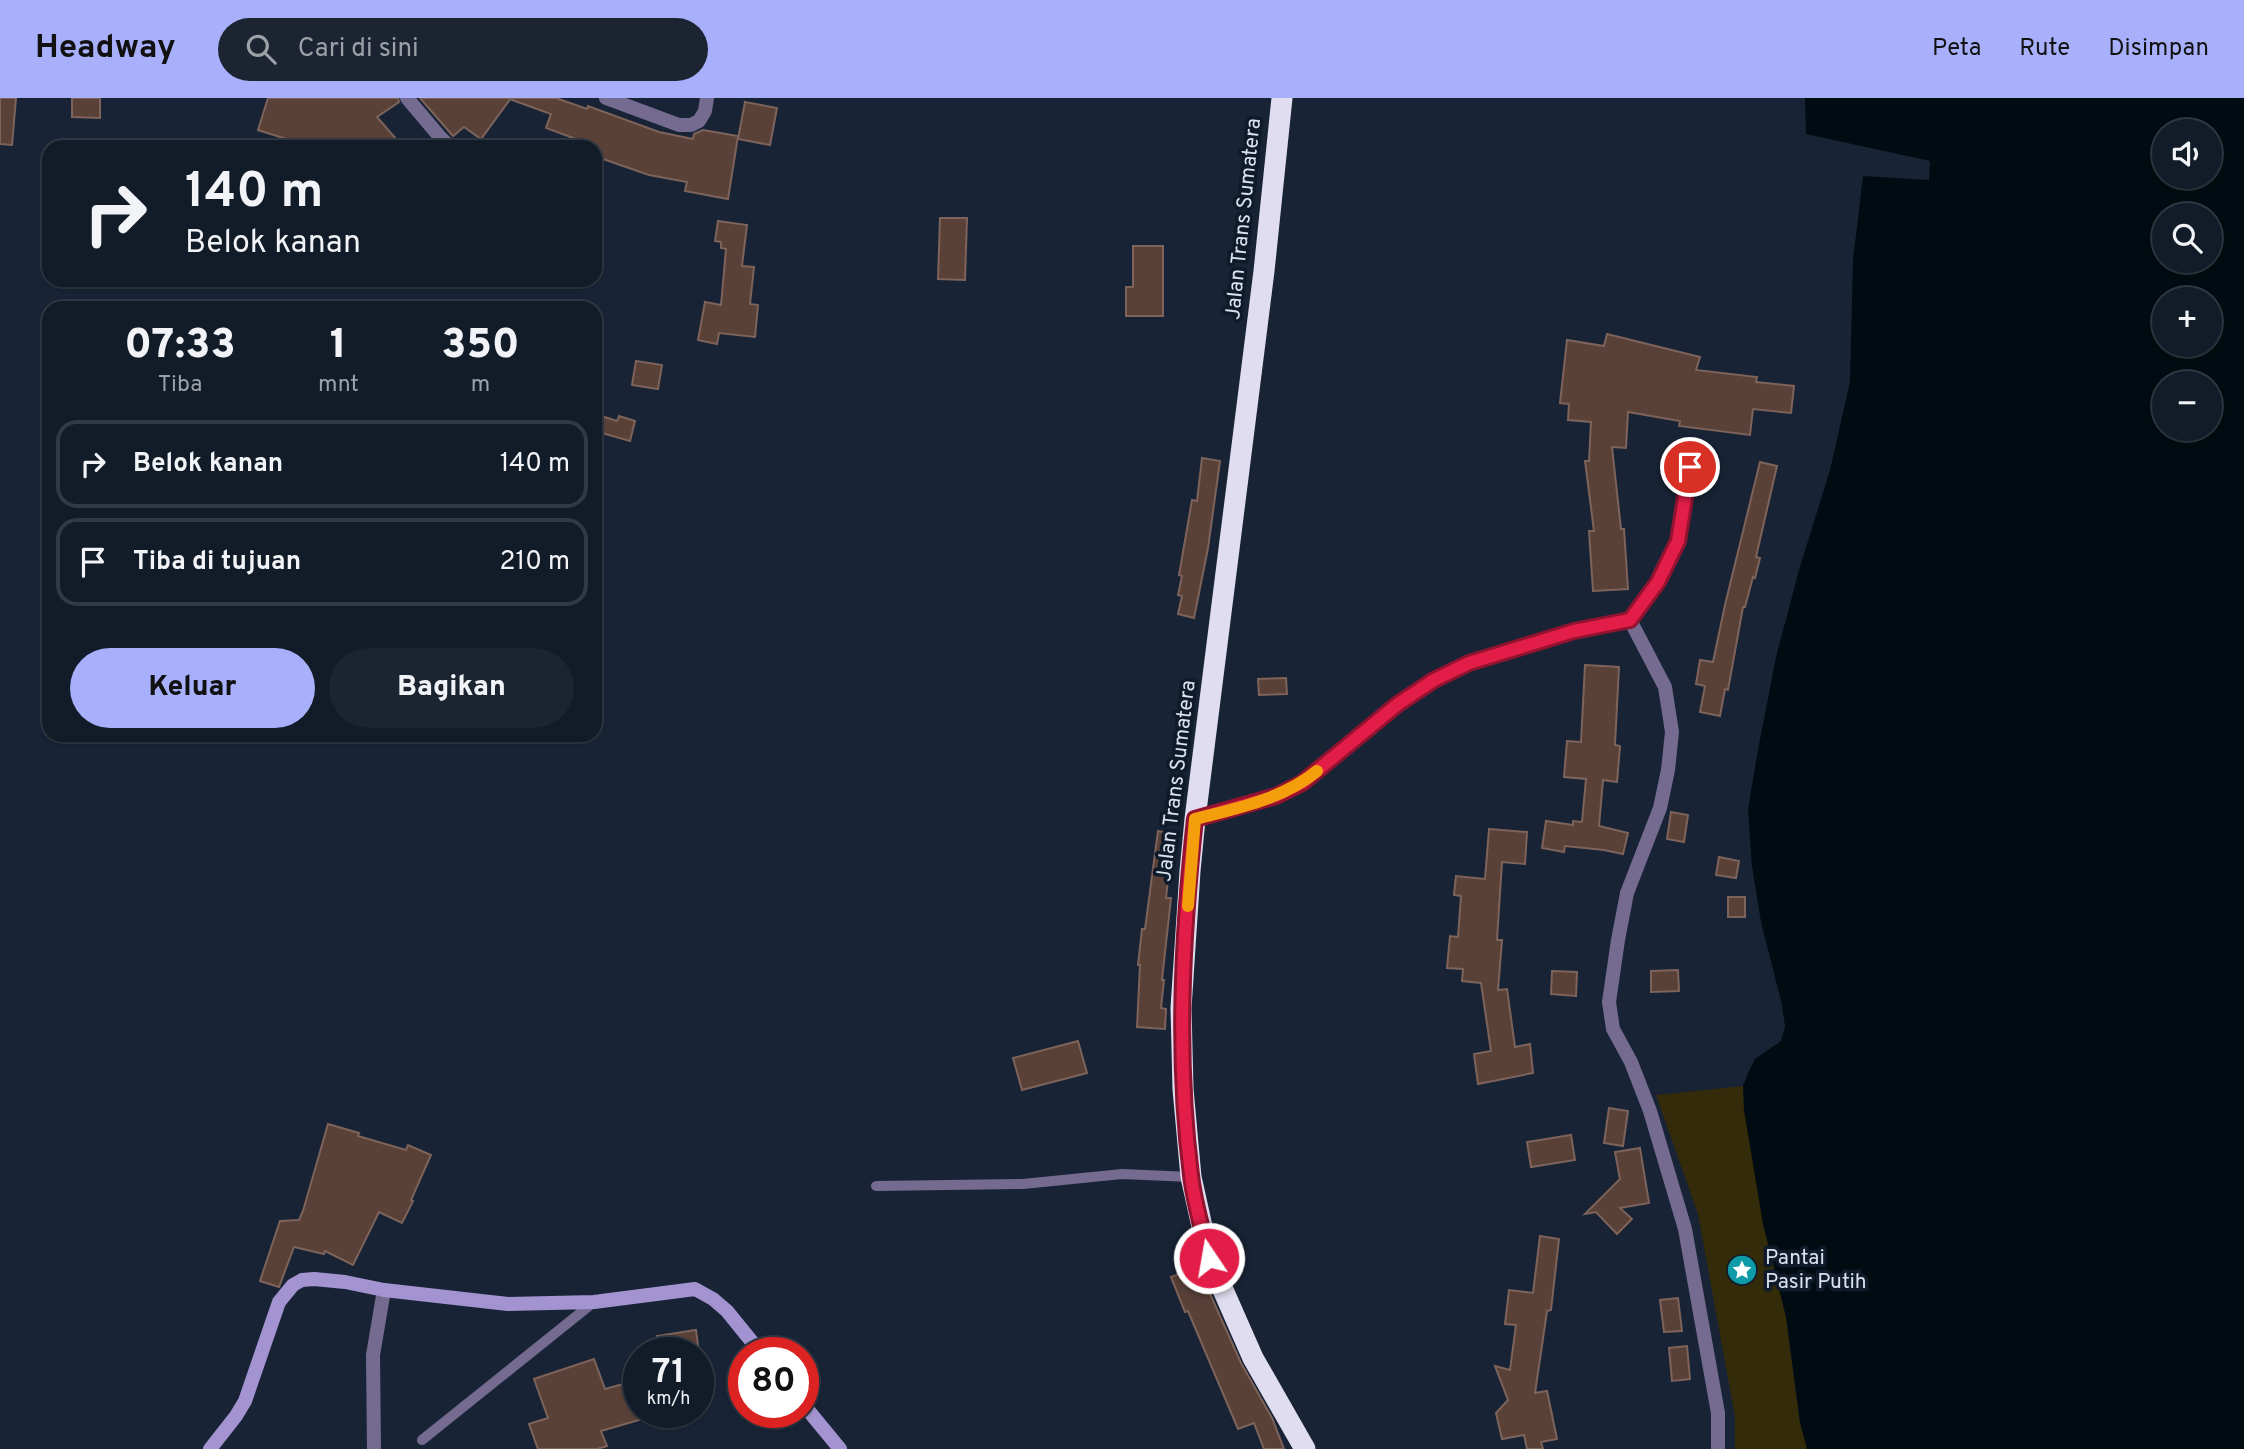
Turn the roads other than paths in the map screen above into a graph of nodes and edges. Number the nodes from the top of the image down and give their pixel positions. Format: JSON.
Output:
{"nodes":[{"id":1,"x":407,"y":98,"type":"edge"},
{"id":2,"x":606,"y":98,"type":"edge"},
{"id":3,"x":708,"y":98,"type":"edge"},
{"id":4,"x":1282,"y":98,"type":"edge"},
{"id":5,"x":443,"y":140,"type":"edge"},
{"id":6,"x":1690,"y":467,"type":"dead end"},
{"id":7,"x":1630,"y":620,"type":"junction"},
{"id":8,"x":1195,"y":819,"type":"junction"},
{"id":9,"x":1191,"y":1177,"type":"junction"},
{"id":10,"x":876,"y":1186,"type":"dead end"},
{"id":11,"x":384,"y":1290,"type":"junction"},
{"id":12,"x":594,"y":1302,"type":"junction"},
{"id":13,"x":748,"y":1337,"type":"edge"},
{"id":14,"x":819,"y":1423,"type":"edge"},
{"id":15,"x":422,"y":1440,"type":"dead end"},
{"id":16,"x":209,"y":1449,"type":"edge"},
{"id":17,"x":374,"y":1449,"type":"edge"},
{"id":18,"x":841,"y":1449,"type":"edge"},
{"id":19,"x":1305,"y":1449,"type":"edge"},
{"id":20,"x":1718,"y":1449,"type":"edge"}],
"edges":[{"from":1,"to":5,"type":"street"},
{"from":2,"to":3,"type":"street"},
{"from":4,"to":8,"type":"highway","name":"Jalan Trans Sumatera"},
{"from":6,"to":7,"type":"street"},
{"from":7,"to":8,"type":"street"},
{"from":7,"to":20,"type":"street"},
{"from":8,"to":9,"type":"highway","name":"Jalan Trans Sumatera"},
{"from":9,"to":10,"type":"lane"},
{"from":9,"to":19,"type":"highway","name":"Jalan Trans Sumatera"},
{"from":11,"to":12,"type":"street"},
{"from":11,"to":16,"type":"street"},
{"from":11,"to":17,"type":"street"},
{"from":12,"to":13,"type":"street"},
{"from":12,"to":15,"type":"lane"},
{"from":14,"to":18,"type":"street"}]}
